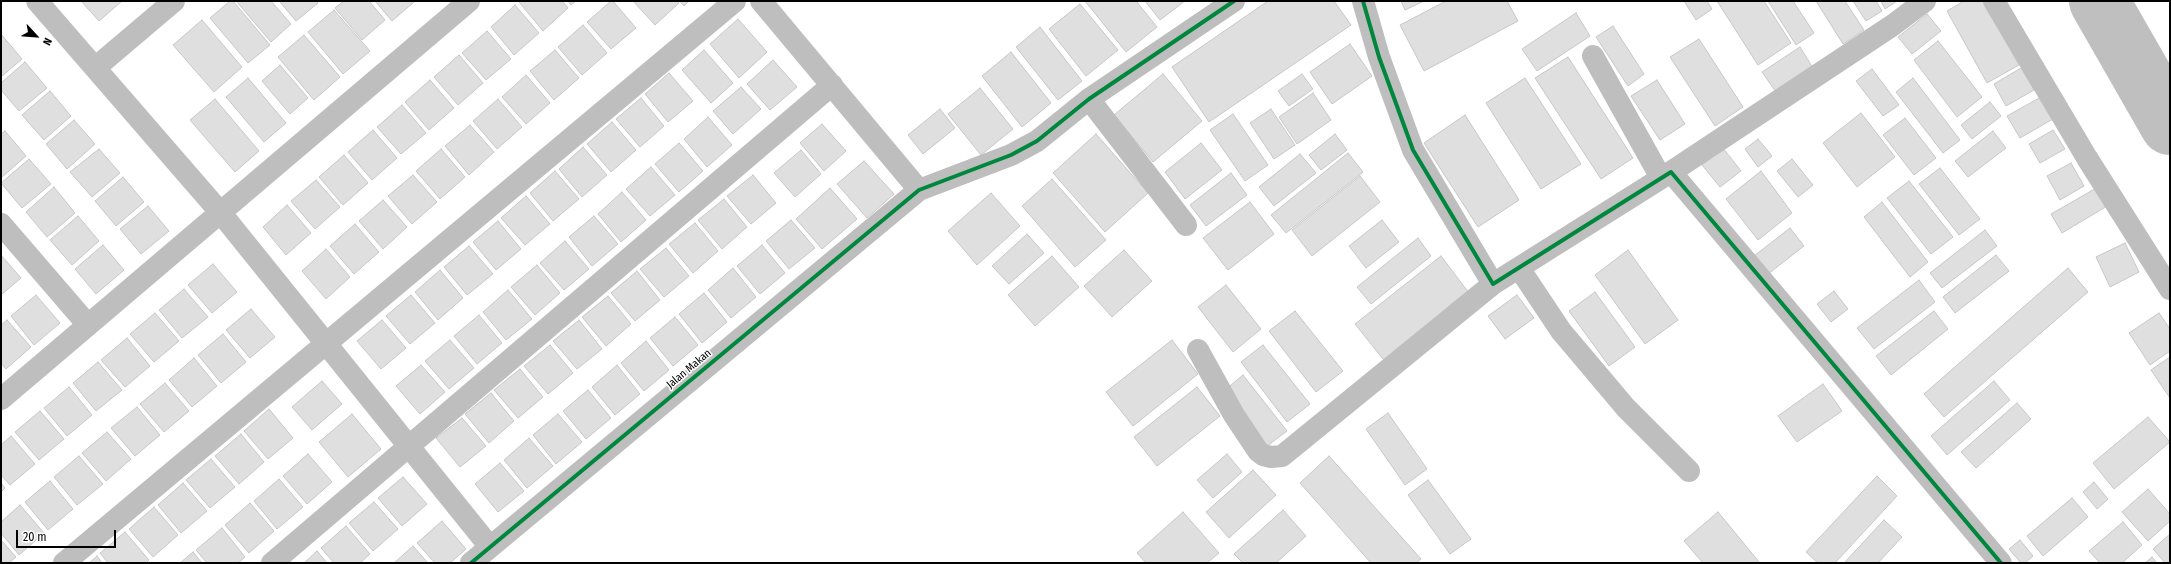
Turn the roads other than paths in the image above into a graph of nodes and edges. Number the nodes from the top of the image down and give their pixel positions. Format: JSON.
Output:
{"nodes":[{"id":1,"x":37,"y":1,"type":"edge"},
{"id":2,"x":174,"y":1,"type":"edge"},
{"id":3,"x":469,"y":1,"type":"edge"},
{"id":4,"x":735,"y":1,"type":"edge"},
{"id":5,"x":761,"y":1,"type":"edge"},
{"id":6,"x":1234,"y":1,"type":"edge"},
{"id":7,"x":1363,"y":1,"type":"edge"},
{"id":8,"x":1925,"y":1,"type":"edge"},
{"id":9,"x":1994,"y":1,"type":"edge"},
{"id":10,"x":1593,"y":56,"type":"dead end"},
{"id":11,"x":95,"y":68,"type":"junction"},
{"id":12,"x":832,"y":85,"type":"junction"},
{"id":13,"x":1089,"y":99,"type":"junction"},
{"id":14,"x":1666,"y":175,"type":"junction"},
{"id":15,"x":919,"y":190,"type":"junction"},
{"id":16,"x":220,"y":212,"type":"junction"},
{"id":17,"x":1,"y":224,"type":"edge"},
{"id":18,"x":1186,"y":225,"type":"dead end"},
{"id":19,"x":1519,"y":268,"type":"junction"},
{"id":20,"x":1493,"y":284,"type":"junction"},
{"id":21,"x":2170,"y":289,"type":"edge"},
{"id":22,"x":88,"y":325,"type":"junction"},
{"id":23,"x":326,"y":342,"type":"junction"},
{"id":24,"x":1198,"y":350,"type":"dead end"},
{"id":25,"x":1,"y":400,"type":"edge"},
{"id":26,"x":409,"y":446,"type":"junction"},
{"id":27,"x":1689,"y":471,"type":"dead end"},
{"id":28,"x":490,"y":547,"type":"junction"},
{"id":29,"x":64,"y":563,"type":"edge"},
{"id":30,"x":272,"y":563,"type":"edge"},
{"id":31,"x":471,"y":563,"type":"edge"},
{"id":32,"x":2001,"y":563,"type":"edge"}],
"edges":[{"from":1,"to":11,"type":"street"},
{"from":2,"to":11,"type":"street"},
{"from":3,"to":16,"type":"street"},
{"from":4,"to":23,"type":"street"},
{"from":5,"to":12,"type":"street"},
{"from":6,"to":13,"type":"street","name":"Jalan Makan"},
{"from":7,"to":20,"type":"street"},
{"from":8,"to":14,"type":"street"},
{"from":9,"to":21,"type":"street"},
{"from":10,"to":14,"type":"street"},
{"from":11,"to":16,"type":"street"},
{"from":12,"to":15,"type":"street"},
{"from":12,"to":26,"type":"street"},
{"from":13,"to":15,"type":"street","name":"Jalan Makan"},
{"from":13,"to":18,"type":"street"},
{"from":14,"to":19,"type":"street"},
{"from":14,"to":32,"type":"street"},
{"from":15,"to":28,"type":"street","name":"Jalan Makan"},
{"from":16,"to":22,"type":"street"},
{"from":16,"to":23,"type":"street"},
{"from":17,"to":22,"type":"street"},
{"from":19,"to":20,"type":"street"},
{"from":19,"to":27,"type":"street"},
{"from":20,"to":24,"type":"street"},
{"from":22,"to":25,"type":"street"},
{"from":23,"to":26,"type":"street"},
{"from":23,"to":29,"type":"street"},
{"from":26,"to":28,"type":"street"},
{"from":26,"to":30,"type":"street"},
{"from":28,"to":31,"type":"street","name":"Jalan Makan"}]}
